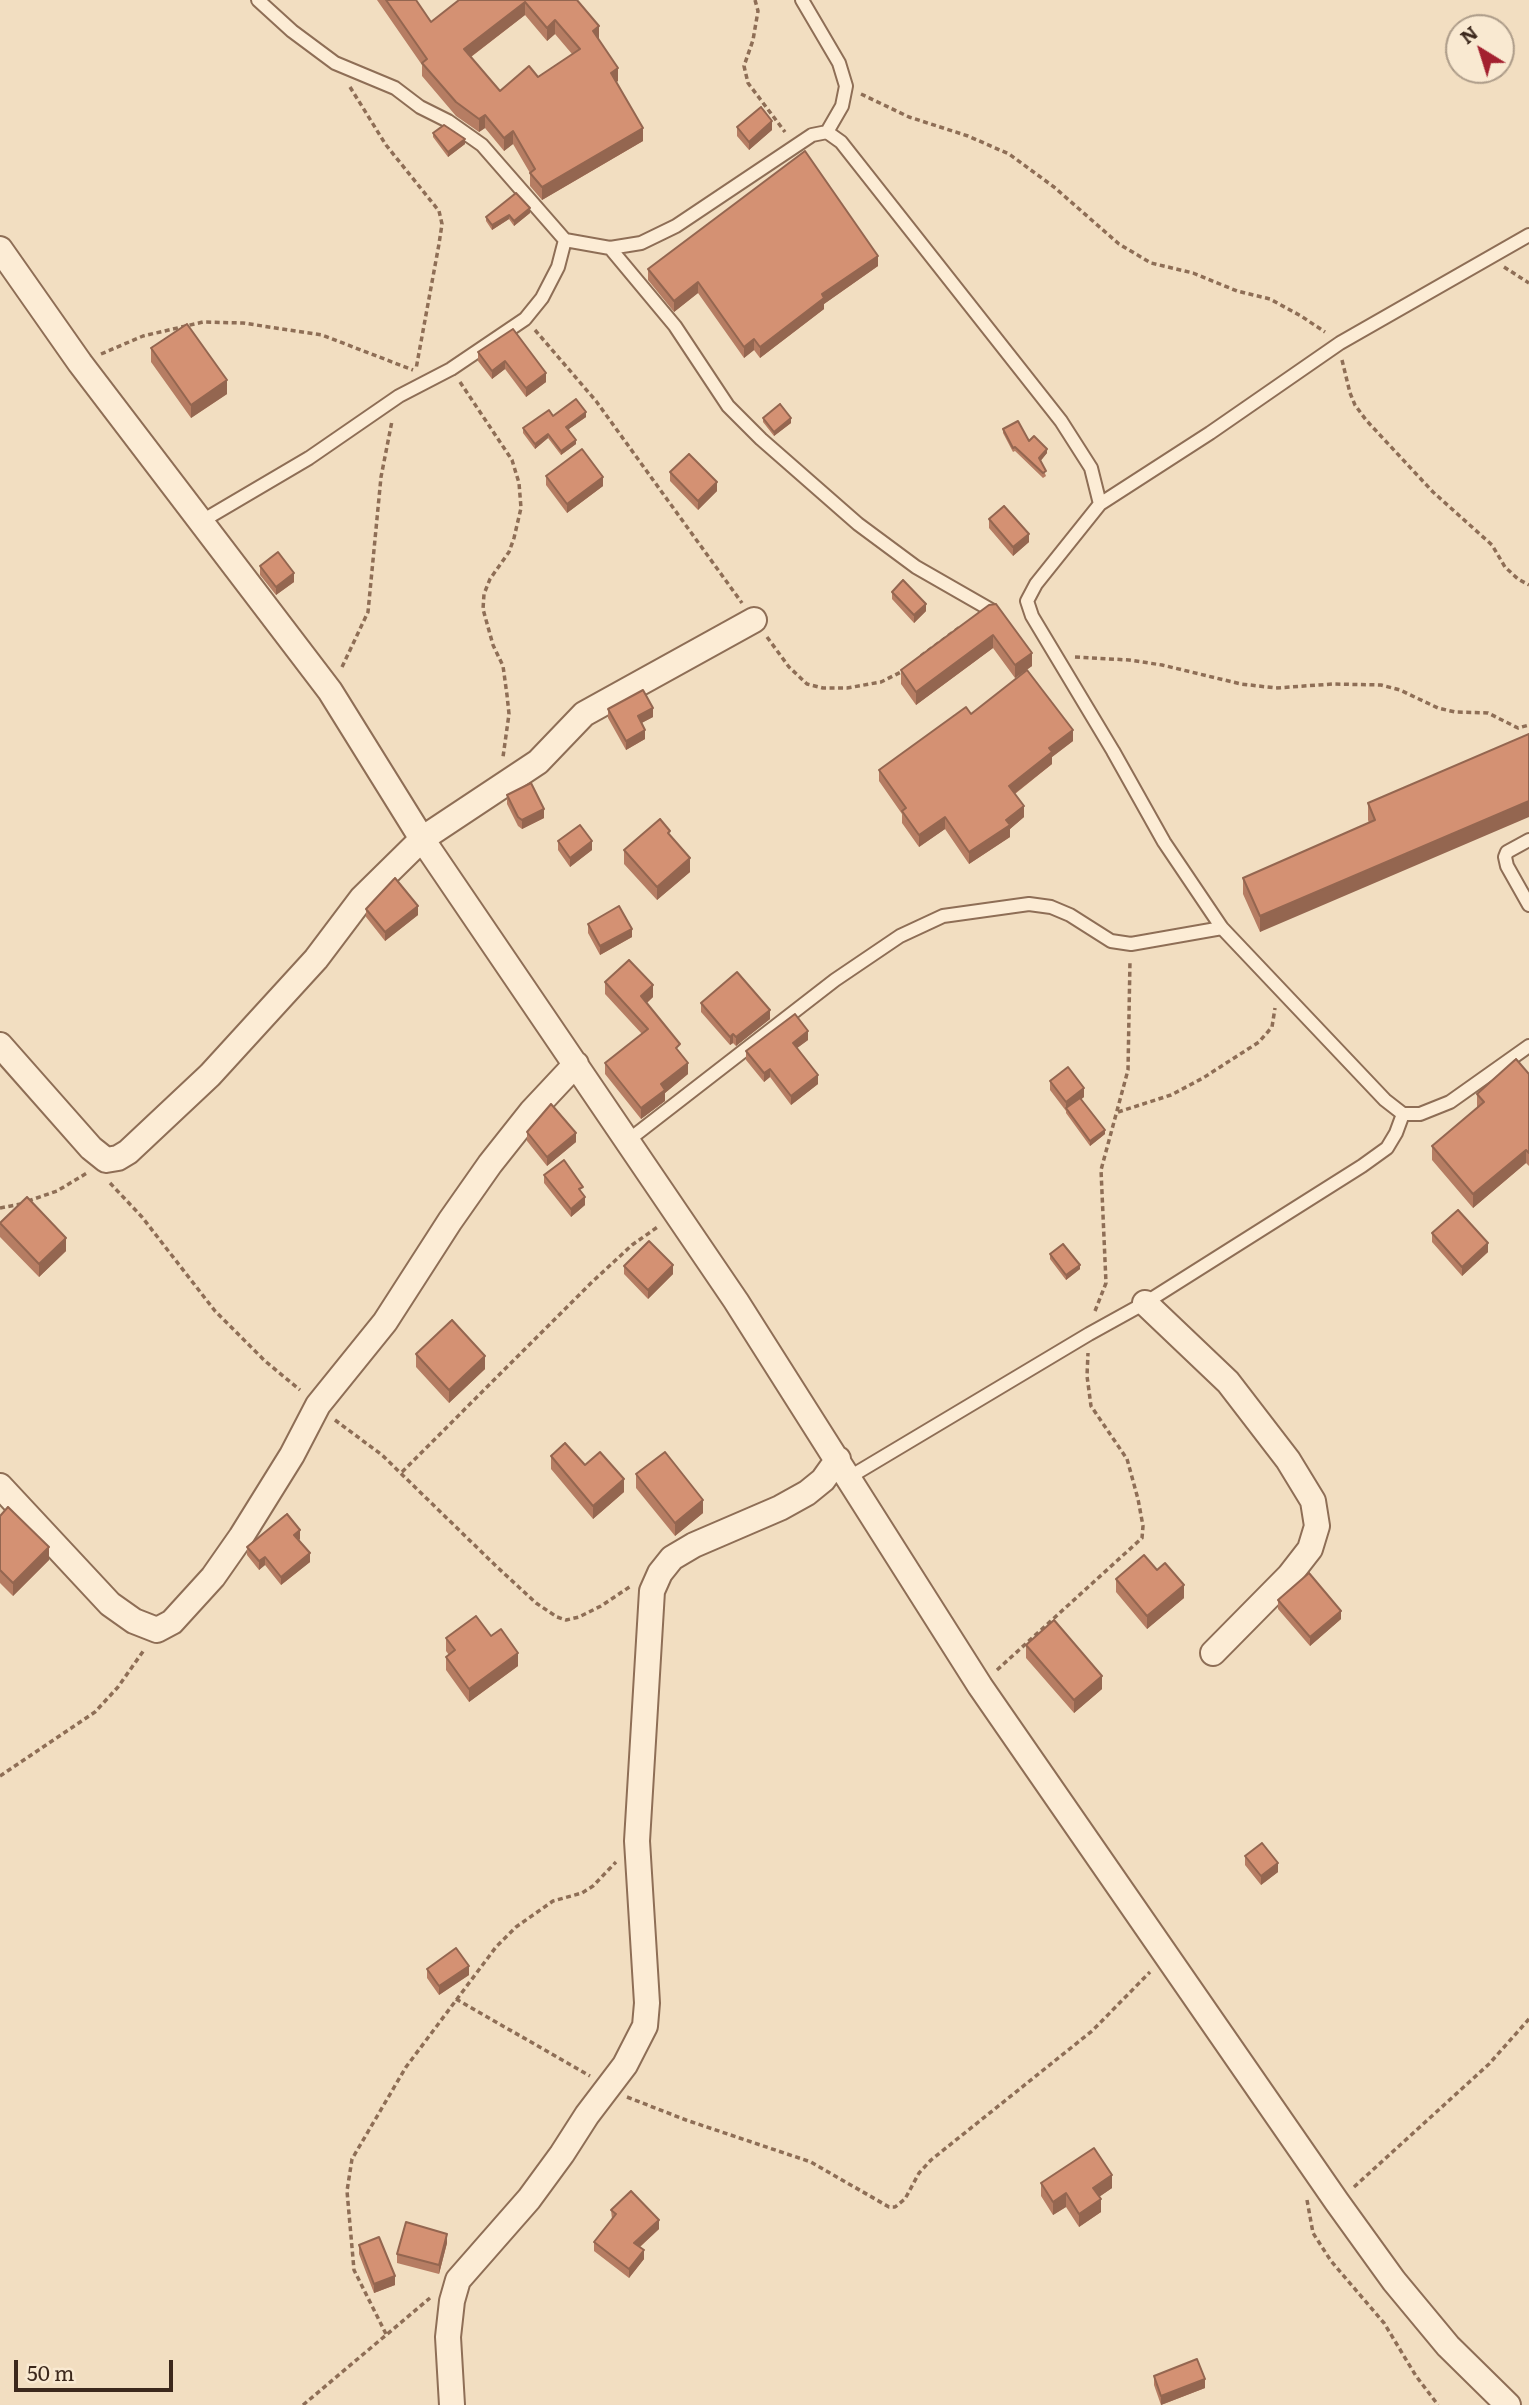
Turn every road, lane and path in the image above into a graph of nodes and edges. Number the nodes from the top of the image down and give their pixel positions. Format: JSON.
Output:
{"nodes":[{"id":1,"x":258,"y":0,"type":"edge"},
{"id":2,"x":755,"y":0,"type":"edge"},
{"id":3,"x":802,"y":0,"type":"edge"},
{"id":4,"x":335,"y":63,"type":"junction"},
{"id":5,"x":846,"y":86,"type":"junction"},
{"id":6,"x":827,"y":132,"type":"junction"},
{"id":7,"x":795,"y":145,"type":"junction"},
{"id":8,"x":1529,"y":235,"type":"edge"},
{"id":9,"x":565,"y":240,"type":"junction"},
{"id":10,"x":610,"y":248,"type":"junction"},
{"id":11,"x":0,"y":249,"type":"edge"},
{"id":12,"x":1488,"y":258,"type":"junction"},
{"id":13,"x":1529,"y":283,"type":"edge"},
{"id":14,"x":525,"y":319,"type":"junction"},
{"id":15,"x":1340,"y":343,"type":"junction"},
{"id":16,"x":80,"y":363,"type":"junction"},
{"id":17,"x":451,"y":369,"type":"junction"},
{"id":18,"x":415,"y":372,"type":"junction"},
{"id":19,"x":436,"y":377,"type":"junction"},
{"id":20,"x":399,"y":396,"type":"junction"},
{"id":21,"x":1100,"y":504,"type":"junction"},
{"id":22,"x":202,"y":521,"type":"junction"},
{"id":23,"x":1529,"y":585,"type":"edge"},
{"id":24,"x":991,"y":610,"type":"joint"},
{"id":25,"x":754,"y":620,"type":"junction"},
{"id":26,"x":1055,"y":656,"type":"junction"},
{"id":27,"x":330,"y":691,"type":"junction"},
{"id":28,"x":1529,"y":725,"type":"edge"},
{"id":29,"x":496,"y":790,"type":"junction"},
{"id":30,"x":422,"y":839,"type":"junction"},
{"id":31,"x":1529,"y":840,"type":"edge"},
{"id":32,"x":1529,"y":905,"type":"edge"},
{"id":33,"x":1222,"y":928,"type":"junction"},
{"id":34,"x":1131,"y":944,"type":"junction"},
{"id":35,"x":1279,"y":989,"type":"junction"},
{"id":36,"x":1529,"y":1046,"type":"edge"},
{"id":37,"x":1,"y":1048,"type":"edge"},
{"id":38,"x":576,"y":1063,"type":"junction"},
{"id":39,"x":1118,"y":1112,"type":"junction"},
{"id":40,"x":1402,"y":1114,"type":"junction"},
{"id":41,"x":626,"y":1142,"type":"junction"},
{"id":42,"x":101,"y":1164,"type":"junction"},
{"id":43,"x":0,"y":1208,"type":"edge"},
{"id":44,"x":677,"y":1213,"type":"junction"},
{"id":45,"x":1145,"y":1303,"type":"junction"},
{"id":46,"x":1089,"y":1334,"type":"junction"},
{"id":47,"x":318,"y":1405,"type":"junction"},
{"id":48,"x":843,"y":1468,"type":"junction"},
{"id":49,"x":401,"y":1473,"type":"junction"},
{"id":50,"x":0,"y":1486,"type":"edge"},
{"id":51,"x":632,"y":1586,"type":"dead end"},
{"id":52,"x":158,"y":1630,"type":"junction"},
{"id":53,"x":1213,"y":1653,"type":"dead end"},
{"id":54,"x":980,"y":1686,"type":"junction"},
{"id":55,"x":0,"y":1776,"type":"edge"},
{"id":56,"x":637,"y":1841,"type":"junction"},
{"id":57,"x":1166,"y":1956,"type":"junction"},
{"id":58,"x":456,"y":1999,"type":"junction"},
{"id":59,"x":1529,"y":2018,"type":"edge"},
{"id":60,"x":609,"y":2089,"type":"junction"},
{"id":61,"x":1306,"y":2195,"type":"dead end"},
{"id":62,"x":1337,"y":2202,"type":"junction"},
{"id":63,"x":458,"y":2280,"type":"junction"},
{"id":64,"x":386,"y":2334,"type":"junction"},
{"id":65,"x":303,"y":2405,"type":"edge"},
{"id":66,"x":452,"y":2405,"type":"edge"},
{"id":67,"x":1438,"y":2405,"type":"edge"},
{"id":68,"x":1507,"y":2405,"type":"edge"}],
"edges":[{"from":1,"to":4,"type":"lane"},
{"from":2,"to":7,"type":"path"},
{"from":3,"to":5,"type":"lane"},
{"from":4,"to":9,"type":"lane"},
{"from":4,"to":18,"type":"path"},
{"from":5,"to":6,"type":"lane"},
{"from":5,"to":15,"type":"path"},
{"from":6,"to":7,"type":"lane"},
{"from":6,"to":21,"type":"lane"},
{"from":7,"to":10,"type":"lane"},
{"from":8,"to":12,"type":"lane"},
{"from":9,"to":10,"type":"lane"},
{"from":9,"to":14,"type":"lane"},
{"from":10,"to":24,"type":"lane"},
{"from":11,"to":16,"type":"street"},
{"from":12,"to":13,"type":"path"},
{"from":12,"to":15,"type":"lane"},
{"from":14,"to":17,"type":"lane"},
{"from":14,"to":25,"type":"path"},
{"from":15,"to":21,"type":"lane"},
{"from":15,"to":23,"type":"path"},
{"from":16,"to":18,"type":"path"},
{"from":16,"to":22,"type":"street"},
{"from":17,"to":19,"type":"lane"},
{"from":17,"to":29,"type":"path"},
{"from":18,"to":19,"type":"path"},
{"from":19,"to":20,"type":"lane"},
{"from":20,"to":22,"type":"lane"},
{"from":20,"to":27,"type":"path"},
{"from":21,"to":26,"type":"lane"},
{"from":22,"to":27,"type":"street"},
{"from":24,"to":25,"type":"path"},
{"from":25,"to":29,"type":"street"},
{"from":26,"to":28,"type":"path"},
{"from":26,"to":33,"type":"lane"},
{"from":27,"to":30,"type":"street"},
{"from":29,"to":30,"type":"street"},
{"from":30,"to":38,"type":"street"},
{"from":30,"to":42,"type":"street"},
{"from":31,"to":32,"type":"lane"},
{"from":33,"to":34,"type":"lane"},
{"from":33,"to":35,"type":"lane"},
{"from":34,"to":39,"type":"path"},
{"from":34,"to":41,"type":"lane"},
{"from":35,"to":39,"type":"path"},
{"from":35,"to":40,"type":"lane"},
{"from":36,"to":40,"type":"lane"},
{"from":37,"to":42,"type":"street"},
{"from":38,"to":41,"type":"street"},
{"from":38,"to":47,"type":"street"},
{"from":39,"to":46,"type":"path"},
{"from":40,"to":45,"type":"lane"},
{"from":41,"to":44,"type":"street"},
{"from":42,"to":43,"type":"path"},
{"from":42,"to":47,"type":"path"},
{"from":44,"to":48,"type":"street"},
{"from":44,"to":49,"type":"path"},
{"from":45,"to":46,"type":"lane"},
{"from":45,"to":53,"type":"street"},
{"from":46,"to":48,"type":"lane"},
{"from":46,"to":54,"type":"path"},
{"from":47,"to":49,"type":"path"},
{"from":47,"to":52,"type":"street"},
{"from":48,"to":54,"type":"street"},
{"from":48,"to":56,"type":"street"},
{"from":49,"to":51,"type":"path"},
{"from":50,"to":52,"type":"street"},
{"from":52,"to":55,"type":"path"},
{"from":54,"to":57,"type":"street"},
{"from":56,"to":58,"type":"path"},
{"from":56,"to":60,"type":"street"},
{"from":57,"to":60,"type":"path"},
{"from":57,"to":62,"type":"street"},
{"from":58,"to":60,"type":"path"},
{"from":58,"to":64,"type":"path"},
{"from":59,"to":62,"type":"path"},
{"from":60,"to":63,"type":"street"},
{"from":61,"to":67,"type":"path"},
{"from":62,"to":68,"type":"street"},
{"from":63,"to":64,"type":"path"},
{"from":63,"to":66,"type":"street"},
{"from":64,"to":65,"type":"path"}]}
